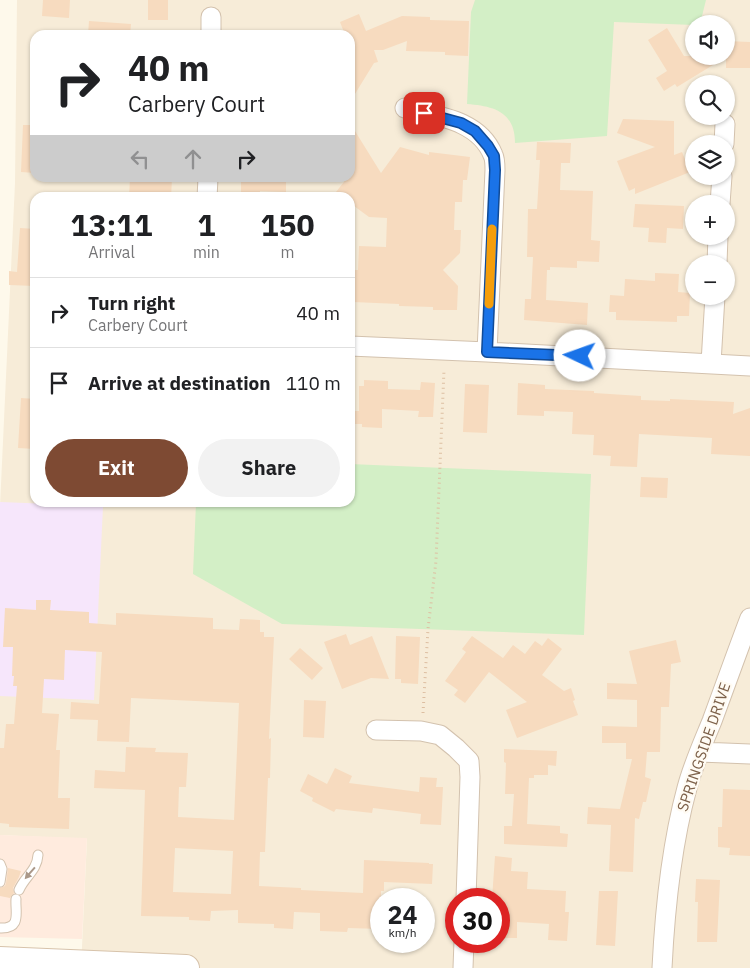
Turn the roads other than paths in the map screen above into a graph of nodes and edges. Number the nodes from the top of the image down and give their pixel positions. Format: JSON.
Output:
{"nodes":[{"id":1,"x":405,"y":108,"type":"dead end"},
{"id":2,"x":714,"y":305,"type":"edge"},
{"id":3,"x":355,"y":346,"type":"edge"},
{"id":4,"x":487,"y":352,"type":"junction"},
{"id":5,"x":711,"y":364,"type":"junction"},
{"id":6,"x":750,"y":366,"type":"edge"},
{"id":7,"x":750,"y":618,"type":"edge"},
{"id":8,"x":376,"y":730,"type":"dead end"},
{"id":9,"x":700,"y":752,"type":"junction"},
{"id":10,"x":750,"y":754,"type":"edge"},
{"id":11,"x":38,"y":855,"type":"dead end"},
{"id":12,"x":0,"y":864,"type":"edge"},
{"id":13,"x":0,"y":882,"type":"edge"},
{"id":14,"x":466,"y":888,"type":"edge"},
{"id":15,"x":0,"y":928,"type":"edge"},
{"id":16,"x":464,"y":953,"type":"edge"},
{"id":17,"x":0,"y":960,"type":"edge"},
{"id":18,"x":186,"y":968,"type":"edge"},
{"id":19,"x":463,"y":968,"type":"edge"},
{"id":20,"x":662,"y":968,"type":"edge"}],
"edges":[{"from":1,"to":4,"type":"street"},
{"from":2,"to":5,"type":"street"},
{"from":3,"to":4,"type":"street"},
{"from":4,"to":5,"type":"street"},
{"from":5,"to":6,"type":"street"},
{"from":7,"to":9,"type":"street","name":"SPRINGSIDE DRIVE"},
{"from":8,"to":14,"type":"street"},
{"from":9,"to":10,"type":"street"},
{"from":9,"to":20,"type":"street","name":"SPRINGSIDE DRIVE"},
{"from":11,"to":15,"type":"lane","one_way":true},
{"from":12,"to":13,"type":"lane"},
{"from":16,"to":19,"type":"street"},
{"from":17,"to":18,"type":"street"}]}
